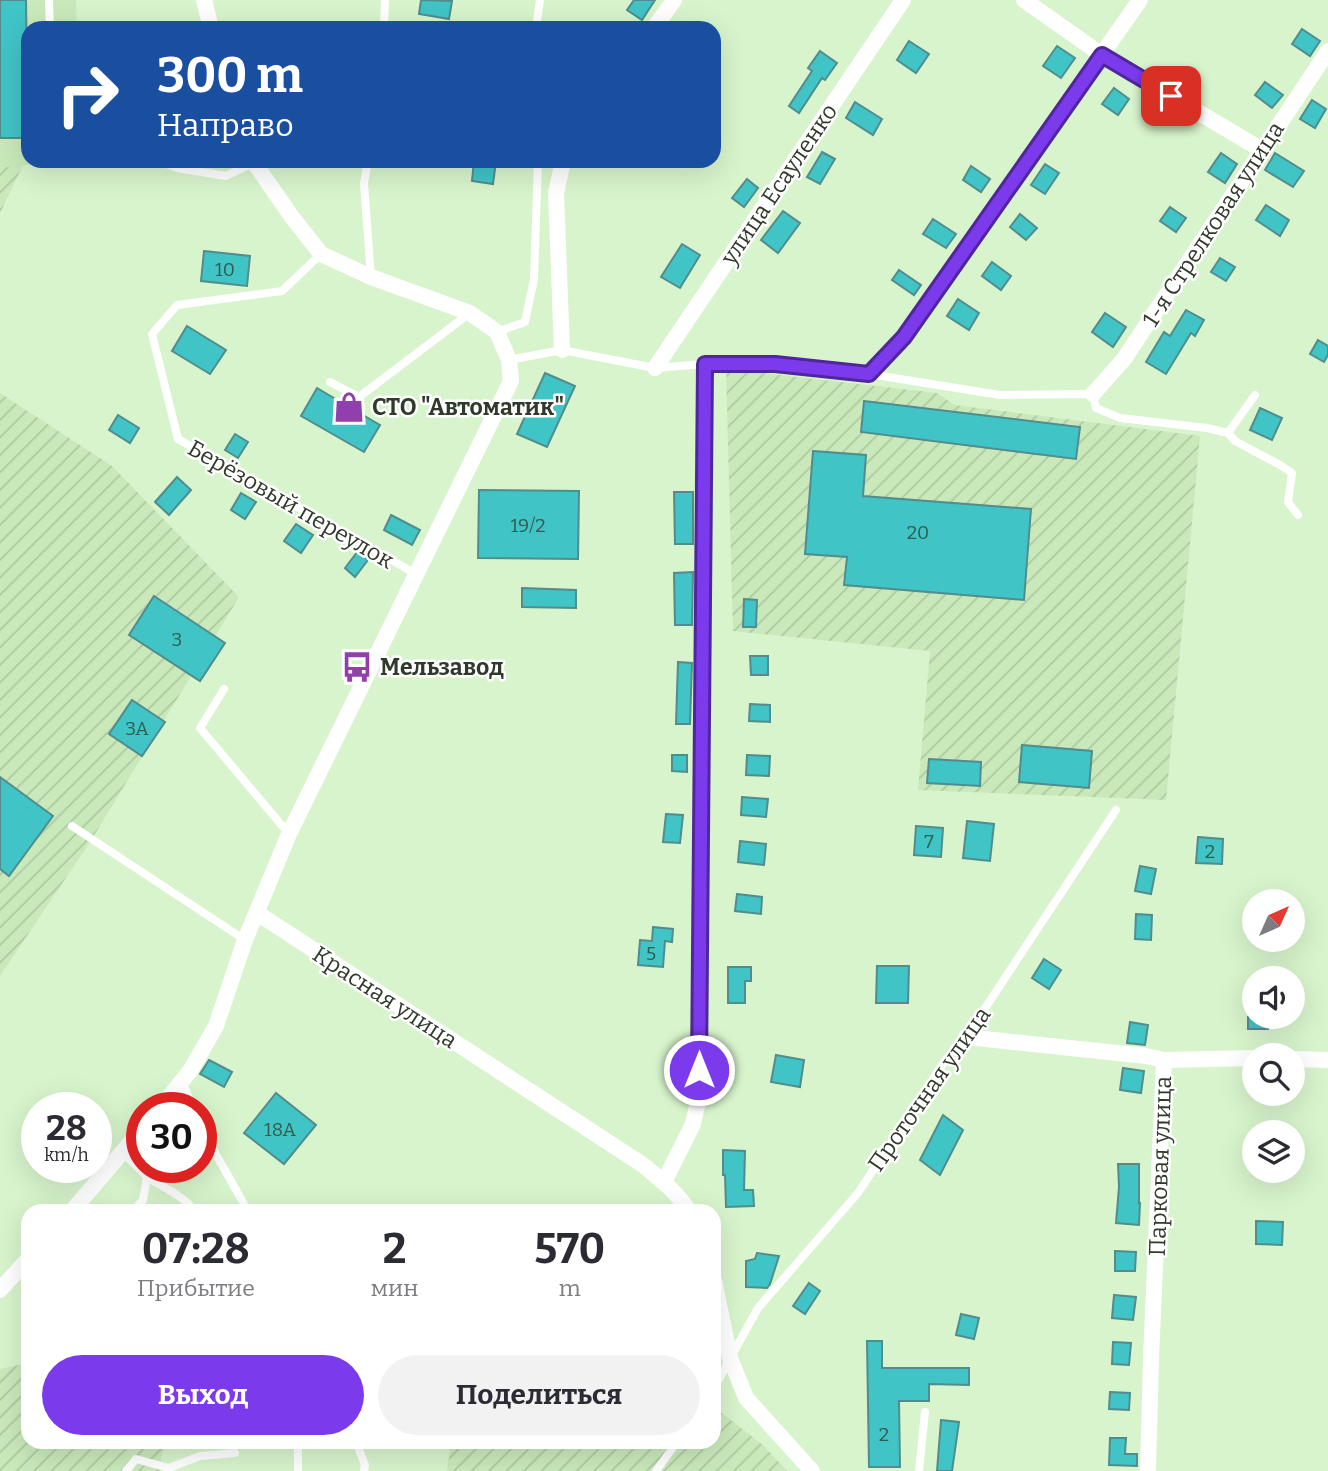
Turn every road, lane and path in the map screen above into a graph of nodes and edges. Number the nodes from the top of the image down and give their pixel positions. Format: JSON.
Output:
{"nodes":[{"id":1,"x":49,"y":0,"type":"edge"},
{"id":2,"x":204,"y":0,"type":"edge"},
{"id":3,"x":385,"y":0,"type":"edge"},
{"id":4,"x":540,"y":0,"type":"edge"},
{"id":5,"x":674,"y":0,"type":"edge"},
{"id":6,"x":903,"y":0,"type":"edge"},
{"id":7,"x":1024,"y":0,"type":"edge"},
{"id":8,"x":1140,"y":0,"type":"edge"},
{"id":9,"x":50,"y":21,"type":"edge"},
{"id":10,"x":209,"y":21,"type":"edge"},
{"id":11,"x":384,"y":21,"type":"edge"},
{"id":12,"x":537,"y":21,"type":"edge"},
{"id":13,"x":659,"y":21,"type":"edge"},
{"id":14,"x":1328,"y":51,"type":"edge"},
{"id":15,"x":1102,"y":55,"type":"junction"},
{"id":16,"x":1262,"y":150,"type":"junction"},
{"id":17,"x":177,"y":168,"type":"edge"},
{"id":18,"x":242,"y":168,"type":"edge"},
{"id":19,"x":257,"y":168,"type":"edge"},
{"id":20,"x":367,"y":168,"type":"edge"},
{"id":21,"x":538,"y":168,"type":"edge"},
{"id":22,"x":562,"y":168,"type":"edge"},
{"id":23,"x":321,"y":254,"type":"junction"},
{"id":24,"x":371,"y":277,"type":"junction"},
{"id":25,"x":470,"y":313,"type":"junction"},
{"id":26,"x":497,"y":332,"type":"junction"},
{"id":27,"x":562,"y":350,"type":"junction"},
{"id":28,"x":509,"y":360,"type":"junction"},
{"id":29,"x":705,"y":364,"type":"junction"},
{"id":30,"x":655,"y":368,"type":"junction"},
{"id":31,"x":869,"y":374,"type":"junction"},
{"id":32,"x":330,"y":382,"type":"dead end"},
{"id":33,"x":1093,"y":394,"type":"junction"},
{"id":34,"x":1255,"y":395,"type":"dead end"},
{"id":35,"x":1228,"y":433,"type":"junction"},
{"id":36,"x":1297,"y":515,"type":"dead end"},
{"id":37,"x":416,"y":575,"type":"junction"},
{"id":38,"x":224,"y":689,"type":"dead end"},
{"id":39,"x":1116,"y":810,"type":"dead end"},
{"id":40,"x":72,"y":826,"type":"dead end"},
{"id":41,"x":289,"y":834,"type":"junction"},
{"id":42,"x":257,"y":913,"type":"junction"},
{"id":43,"x":245,"y":940,"type":"junction"},
{"id":44,"x":966,"y":1037,"type":"junction"},
{"id":45,"x":1242,"y":1058,"type":"edge"},
{"id":46,"x":1305,"y":1059,"type":"edge"},
{"id":47,"x":1164,"y":1060,"type":"junction"},
{"id":48,"x":1328,"y":1060,"type":"edge"},
{"id":49,"x":182,"y":1081,"type":"junction"},
{"id":50,"x":173,"y":1092,"type":"edge"},
{"id":51,"x":186,"y":1092,"type":"edge"},
{"id":52,"x":126,"y":1147,"type":"edge"},
{"id":53,"x":122,"y":1152,"type":"junction"},
{"id":54,"x":126,"y":1156,"type":"edge"},
{"id":55,"x":217,"y":1156,"type":"edge"},
{"id":56,"x":664,"y":1182,"type":"junction"},
{"id":57,"x":146,"y":1183,"type":"edge"},
{"id":58,"x":157,"y":1183,"type":"edge"},
{"id":59,"x":78,"y":1204,"type":"edge"},
{"id":60,"x":139,"y":1204,"type":"edge"},
{"id":61,"x":189,"y":1204,"type":"edge"},
{"id":62,"x":244,"y":1204,"type":"edge"},
{"id":63,"x":684,"y":1204,"type":"edge"},
{"id":64,"x":21,"y":1267,"type":"edge"},
{"id":65,"x":0,"y":1290,"type":"edge"},
{"id":66,"x":721,"y":1314,"type":"edge"},
{"id":67,"x":730,"y":1358,"type":"junction"},
{"id":68,"x":721,"y":1375,"type":"edge"},
{"id":69,"x":925,"y":1412,"type":"dead end"},
{"id":70,"x":298,"y":1449,"type":"edge"},
{"id":71,"x":359,"y":1449,"type":"edge"},
{"id":72,"x":672,"y":1449,"type":"edge"},
{"id":73,"x":236,"y":1453,"type":"dead end"},
{"id":74,"x":126,"y":1471,"type":"edge"},
{"id":75,"x":298,"y":1471,"type":"edge"},
{"id":76,"x":364,"y":1471,"type":"edge"},
{"id":77,"x":656,"y":1471,"type":"edge"},
{"id":78,"x":812,"y":1471,"type":"edge"},
{"id":79,"x":919,"y":1471,"type":"edge"},
{"id":80,"x":1149,"y":1471,"type":"edge"}],
"edges":[{"from":1,"to":9,"type":"lane"},
{"from":2,"to":10,"type":"street"},
{"from":3,"to":11,"type":"lane"},
{"from":4,"to":12,"type":"lane"},
{"from":5,"to":13,"type":"street"},
{"from":6,"to":30,"type":"street","name":"улица Есауленко"},
{"from":7,"to":15,"type":"street"},
{"from":8,"to":15,"type":"street"},
{"from":14,"to":16,"type":"street","name":"1-я Стрелковая улица"},
{"from":15,"to":16,"type":"street"},
{"from":15,"to":31,"type":"street"},
{"from":16,"to":33,"type":"street","name":"1-я Стрелковая улица"},
{"from":17,"to":18,"type":"lane"},
{"from":19,"to":23,"type":"street"},
{"from":20,"to":24,"type":"lane"},
{"from":21,"to":26,"type":"lane"},
{"from":22,"to":27,"type":"street"},
{"from":23,"to":24,"type":"street"},
{"from":23,"to":37,"type":"lane","name":"Берёзовый переулок"},
{"from":24,"to":25,"type":"street"},
{"from":25,"to":26,"type":"street"},
{"from":25,"to":32,"type":"lane"},
{"from":26,"to":28,"type":"street"},
{"from":27,"to":28,"type":"lane"},
{"from":27,"to":30,"type":"lane"},
{"from":28,"to":37,"type":"street"},
{"from":29,"to":30,"type":"lane"},
{"from":29,"to":31,"type":"lane"},
{"from":29,"to":56,"type":"street"},
{"from":31,"to":33,"type":"lane"},
{"from":33,"to":35,"type":"lane"},
{"from":34,"to":35,"type":"lane"},
{"from":35,"to":36,"type":"lane"},
{"from":37,"to":41,"type":"street"},
{"from":38,"to":41,"type":"lane"},
{"from":39,"to":44,"type":"lane","name":"Проточная улица"},
{"from":40,"to":43,"type":"lane"},
{"from":41,"to":42,"type":"street"},
{"from":42,"to":43,"type":"street"},
{"from":42,"to":56,"type":"street","name":"Красная улица"},
{"from":43,"to":49,"type":"street"},
{"from":44,"to":47,"type":"street","name":"Парковая улица"},
{"from":44,"to":67,"type":"lane","name":"Проточная улица"},
{"from":45,"to":47,"type":"street"},
{"from":46,"to":48,"type":"street"},
{"from":47,"to":80,"type":"street","name":"Парковая улица"},
{"from":49,"to":50,"type":"street"},
{"from":49,"to":51,"type":"lane"},
{"from":52,"to":53,"type":"street"},
{"from":53,"to":54,"type":"lane"},
{"from":53,"to":59,"type":"street"},
{"from":55,"to":62,"type":"lane"},
{"from":56,"to":63,"type":"street","name":"Красная улица"},
{"from":57,"to":60,"type":"lane"},
{"from":58,"to":61,"type":"lane"},
{"from":64,"to":65,"type":"street"},
{"from":66,"to":67,"type":"street"},
{"from":67,"to":68,"type":"lane","name":"Проточная улица"},
{"from":67,"to":78,"type":"street"},
{"from":69,"to":79,"type":"lane"},
{"from":70,"to":75,"type":"lane"},
{"from":71,"to":76,"type":"lane"},
{"from":72,"to":77,"type":"lane"},
{"from":73,"to":74,"type":"lane"}]}
